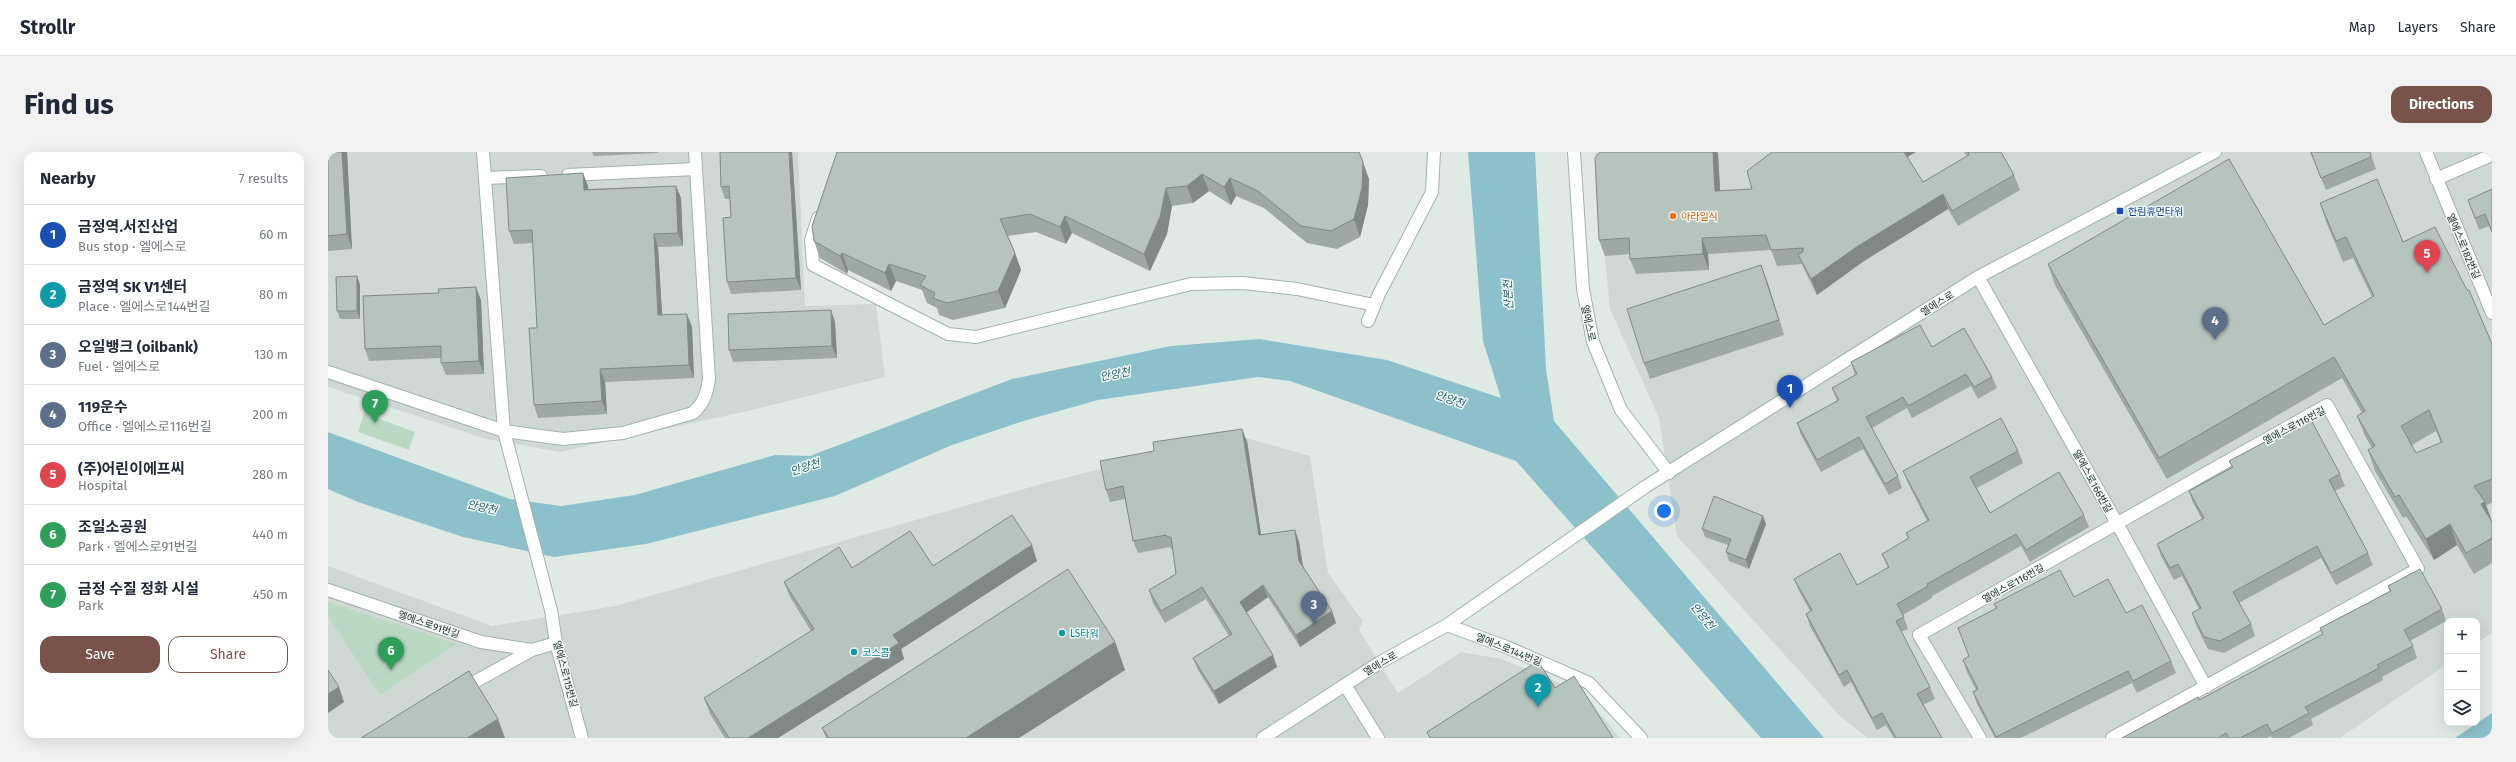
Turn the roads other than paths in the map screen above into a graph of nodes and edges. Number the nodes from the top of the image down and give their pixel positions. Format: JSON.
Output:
{"nodes":[{"id":1,"x":483,"y":152,"type":"edge"},
{"id":2,"x":695,"y":152,"type":"edge"},
{"id":3,"x":1434,"y":152,"type":"edge"},
{"id":4,"x":1574,"y":152,"type":"edge"},
{"id":5,"x":2216,"y":152,"type":"edge"},
{"id":6,"x":2426,"y":152,"type":"edge"},
{"id":7,"x":2492,"y":154,"type":"edge"},
{"id":8,"x":696,"y":169,"type":"junction"},
{"id":9,"x":485,"y":178,"type":"junction"},
{"id":10,"x":2436,"y":179,"type":"junction"},
{"id":11,"x":824,"y":203,"type":"edge"},
{"id":12,"x":1978,"y":277,"type":"junction"},
{"id":13,"x":1374,"y":305,"type":"junction"},
{"id":14,"x":2492,"y":313,"type":"edge"},
{"id":15,"x":1368,"y":321,"type":"dead end"},
{"id":16,"x":328,"y":372,"type":"edge"},
{"id":17,"x":504,"y":431,"type":"junction"},
{"id":18,"x":1669,"y":473,"type":"junction"},
{"id":19,"x":2118,"y":525,"type":"junction"},
{"id":20,"x":328,"y":590,"type":"edge"},
{"id":21,"x":1447,"y":625,"type":"junction"},
{"id":22,"x":556,"y":643,"type":"junction"},
{"id":23,"x":532,"y":650,"type":"junction"},
{"id":24,"x":1345,"y":685,"type":"junction"},
{"id":25,"x":2206,"y":687,"type":"junction"},
{"id":26,"x":450,"y":696,"type":"edge"},
{"id":27,"x":582,"y":738,"type":"edge"},
{"id":28,"x":1263,"y":738,"type":"edge"},
{"id":29,"x":1378,"y":738,"type":"edge"},
{"id":30,"x":1641,"y":738,"type":"edge"},
{"id":31,"x":1980,"y":738,"type":"edge"},
{"id":32,"x":2112,"y":738,"type":"edge"}],
"edges":[{"from":1,"to":9,"type":"street","name":"엘에스로115번길"},
{"from":2,"to":8,"type":"street"},
{"from":3,"to":13,"type":"street"},
{"from":4,"to":18,"type":"street","name":"엘에스로"},
{"from":5,"to":12,"type":"street","name":"엘에스로"},
{"from":6,"to":10,"type":"street","name":"엘에스로182번길"},
{"from":7,"to":10,"type":"street"},
{"from":8,"to":9,"type":"street"},
{"from":8,"to":17,"type":"street"},
{"from":9,"to":17,"type":"street","name":"엘에스로115번길"},
{"from":10,"to":14,"type":"street","name":"엘에스로182번길"},
{"from":11,"to":13,"type":"street"},
{"from":12,"to":18,"type":"street","name":"엘에스로"},
{"from":12,"to":19,"type":"street","name":"엘에스로166번길"},
{"from":13,"to":15,"type":"street"},
{"from":16,"to":17,"type":"street"},
{"from":17,"to":22,"type":"street","name":"엘에스로115번길"},
{"from":18,"to":21,"type":"street","name":"엘에스로"},
{"from":19,"to":25,"type":"street","name":"엘에스로166번길"},
{"from":19,"to":25,"type":"street","name":"엘에스로116번길"},
{"from":19,"to":31,"type":"street","name":"엘에스로116번길"},
{"from":20,"to":23,"type":"street","name":"엘에스로91번길"},
{"from":21,"to":24,"type":"street","name":"엘에스로"},
{"from":21,"to":30,"type":"street","name":"엘에스로144번길"},
{"from":22,"to":23,"type":"street","name":"엘에스로91번길"},
{"from":22,"to":27,"type":"street","name":"엘에스로115번길"},
{"from":23,"to":26,"type":"street","name":"엘에스로91번길"},
{"from":24,"to":28,"type":"street","name":"엘에스로"},
{"from":24,"to":29,"type":"street"},
{"from":25,"to":32,"type":"street","name":"엘에스로116번길"}]}
